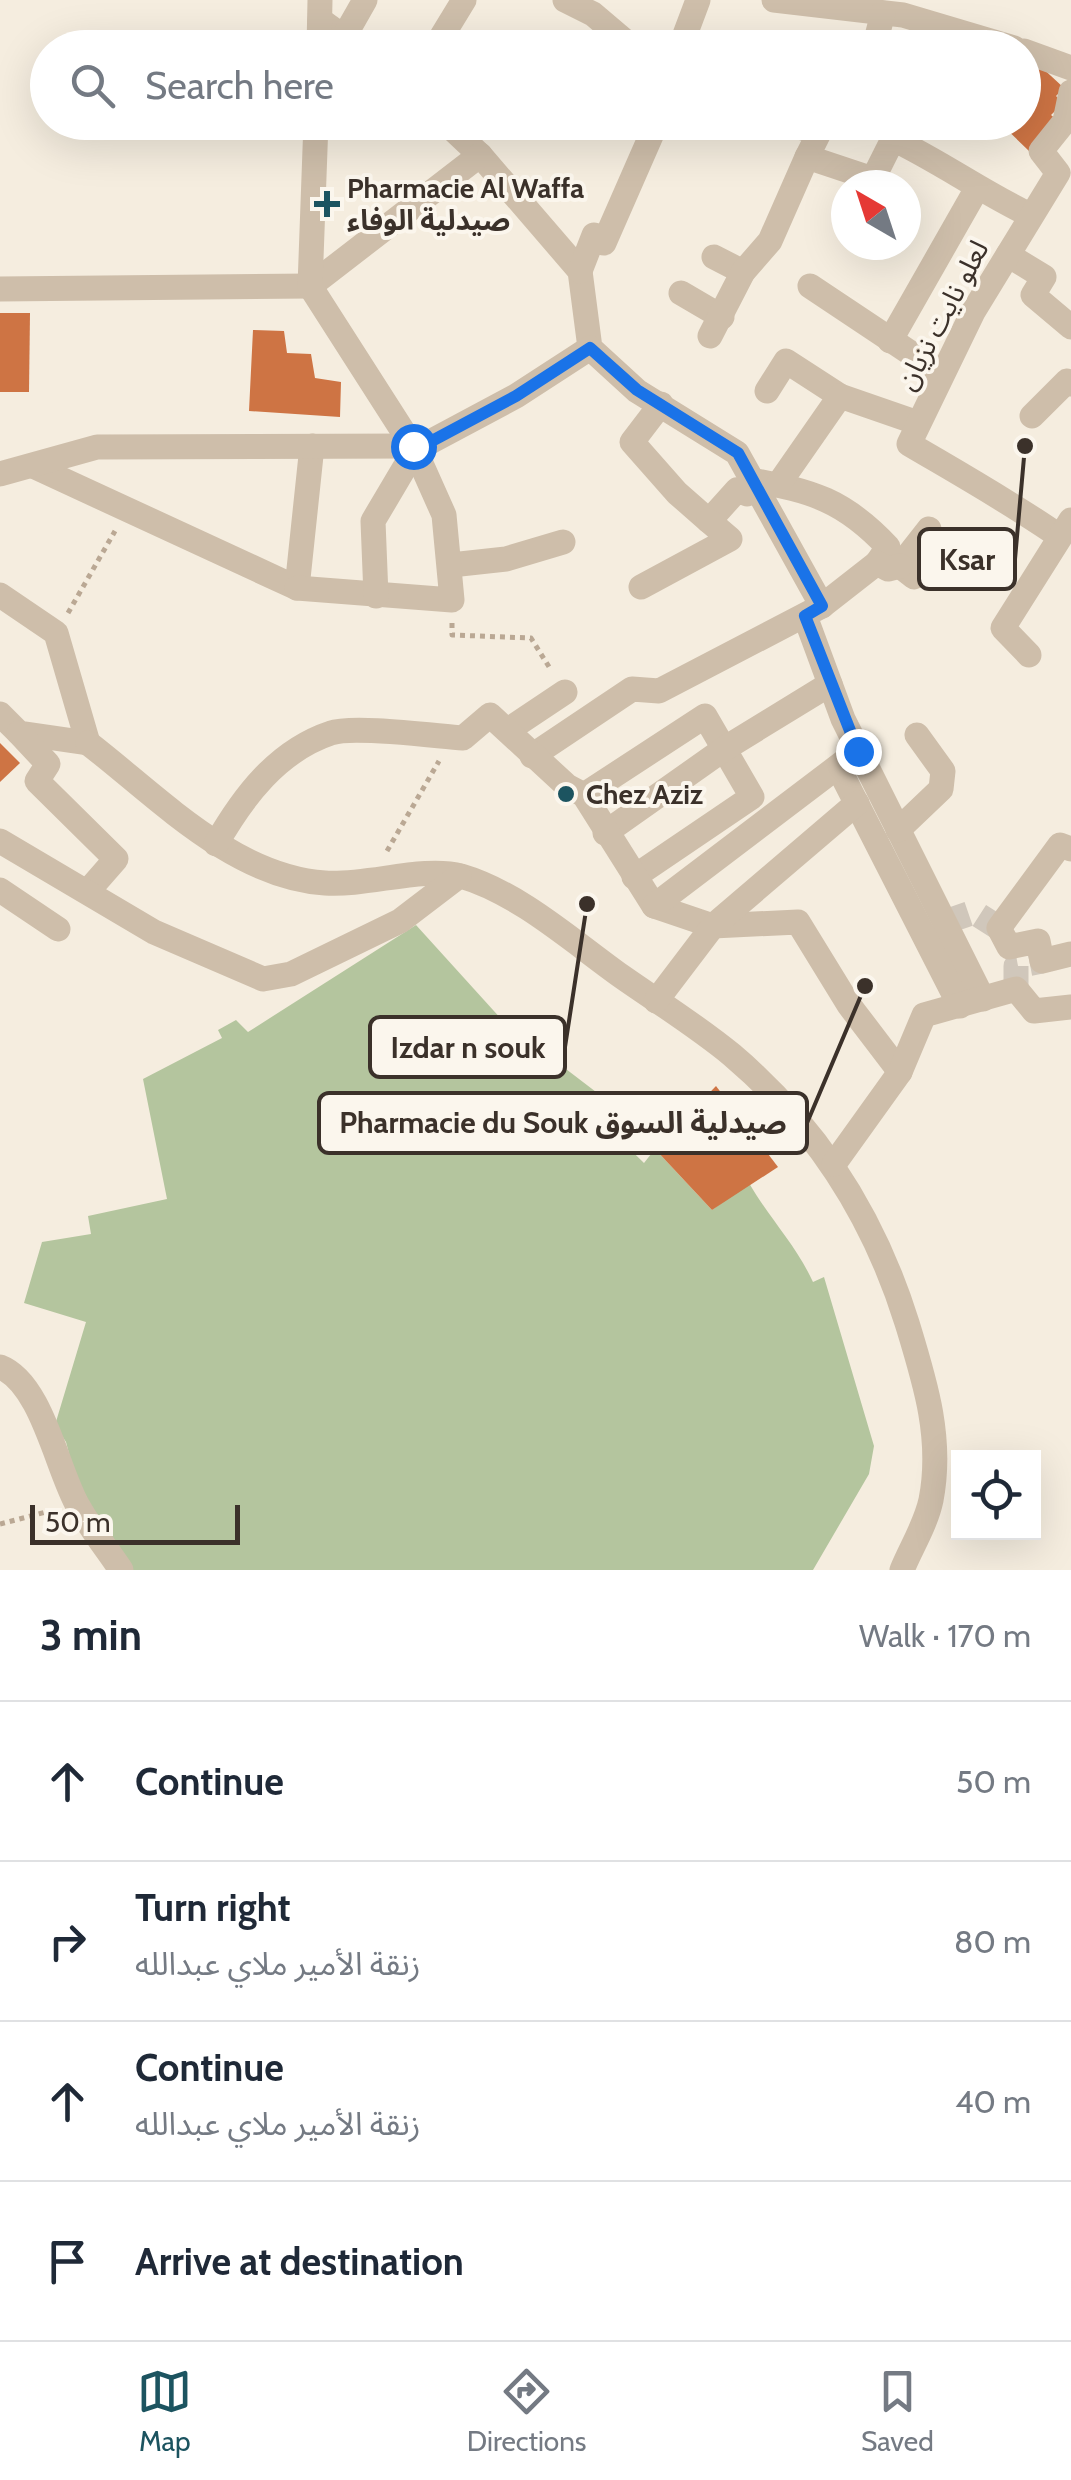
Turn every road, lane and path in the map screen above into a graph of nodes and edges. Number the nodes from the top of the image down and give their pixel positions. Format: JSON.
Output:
{"nodes":[{"id":1,"x":365,"y":0,"type":"edge"},
{"id":2,"x":464,"y":0,"type":"edge"},
{"id":3,"x":565,"y":0,"type":"edge"},
{"id":4,"x":698,"y":0,"type":"edge"},
{"id":5,"x":774,"y":0,"type":"edge"},
{"id":6,"x":320,"y":10,"type":"edge"},
{"id":7,"x":883,"y":13,"type":"junction"},
{"id":8,"x":339,"y":30,"type":"edge"},
{"id":9,"x":355,"y":30,"type":"edge"},
{"id":10,"x":446,"y":30,"type":"edge"},
{"id":11,"x":612,"y":30,"type":"edge"},
{"id":12,"x":687,"y":30,"type":"edge"},
{"id":13,"x":879,"y":30,"type":"edge"},
{"id":14,"x":947,"y":30,"type":"edge"},
{"id":15,"x":1041,"y":57,"type":"edge"},
{"id":16,"x":1071,"y":68,"type":"edge"},
{"id":17,"x":1071,"y":92,"type":"edge"},
{"id":18,"x":315,"y":140,"type":"edge"},
{"id":19,"x":465,"y":140,"type":"edge"},
{"id":20,"x":649,"y":140,"type":"edge"},
{"id":21,"x":816,"y":140,"type":"edge"},
{"id":22,"x":892,"y":140,"type":"edge"},
{"id":23,"x":895,"y":140,"type":"edge"},
{"id":24,"x":480,"y":155,"type":"junction"},
{"id":25,"x":807,"y":157,"type":"junction"},
{"id":26,"x":976,"y":190,"type":"junction"},
{"id":27,"x":1030,"y":215,"type":"junction"},
{"id":28,"x":1008,"y":255,"type":"junction"},
{"id":29,"x":714,"y":256,"type":"dead end"},
{"id":30,"x":580,"y":271,"type":"junction"},
{"id":31,"x":743,"y":272,"type":"junction"},
{"id":32,"x":310,"y":286,"type":"junction"},
{"id":33,"x":810,"y":286,"type":"dead end"},
{"id":34,"x":0,"y":289,"type":"edge"},
{"id":35,"x":681,"y":293,"type":"dead end"},
{"id":36,"x":1071,"y":327,"type":"edge"},
{"id":37,"x":890,"y":341,"type":"junction"},
{"id":38,"x":590,"y":348,"type":"junction"},
{"id":39,"x":942,"y":374,"type":"junction"},
{"id":40,"x":1071,"y":384,"type":"edge"},
{"id":41,"x":766,"y":391,"type":"dead end"},
{"id":42,"x":840,"y":396,"type":"junction"},
{"id":43,"x":660,"y":404,"type":"junction"},
{"id":44,"x":1032,"y":416,"type":"dead end"},
{"id":45,"x":913,"y":433,"type":"junction"},
{"id":46,"x":312,"y":446,"type":"junction"},
{"id":47,"x":414,"y":448,"type":"junction"},
{"id":48,"x":33,"y":466,"type":"junction"},
{"id":49,"x":0,"y":474,"type":"edge"},
{"id":50,"x":751,"y":480,"type":"junction"},
{"id":51,"x":778,"y":485,"type":"junction"},
{"id":52,"x":709,"y":521,"type":"junction"},
{"id":53,"x":118,"y":526,"type":"dead end"},
{"id":54,"x":1065,"y":528,"type":"edge"},
{"id":55,"x":929,"y":529,"type":"dead end"},
{"id":56,"x":563,"y":542,"type":"dead end"},
{"id":57,"x":888,"y":564,"type":"junction"},
{"id":58,"x":451,"y":565,"type":"junction"},
{"id":59,"x":946,"y":575,"type":"dead end"},
{"id":60,"x":297,"y":588,"type":"junction"},
{"id":61,"x":641,"y":588,"type":"dead end"},
{"id":62,"x":0,"y":595,"type":"edge"},
{"id":63,"x":376,"y":596,"type":"junction"},
{"id":64,"x":452,"y":600,"type":"junction"},
{"id":65,"x":814,"y":611,"type":"junction"},
{"id":66,"x":56,"y":632,"type":"junction"},
{"id":67,"x":1030,"y":655,"type":"dead end"},
{"id":68,"x":830,"y":684,"type":"junction"},
{"id":69,"x":565,"y":692,"type":"joint"},
{"id":70,"x":0,"y":714,"type":"edge"},
{"id":71,"x":508,"y":730,"type":"junction"},
{"id":72,"x":19,"y":732,"type":"junction"},
{"id":73,"x":916,"y":736,"type":"dead end"},
{"id":74,"x":463,"y":738,"type":"junction"},
{"id":75,"x":88,"y":744,"type":"junction"},
{"id":76,"x":724,"y":749,"type":"junction"},
{"id":77,"x":858,"y":751,"type":"junction"},
{"id":78,"x":532,"y":756,"type":"junction"},
{"id":79,"x":838,"y":767,"type":"junction"},
{"id":80,"x":584,"y":796,"type":"junction"},
{"id":81,"x":857,"y":803,"type":"junction"},
{"id":82,"x":715,"y":822,"type":"junction"},
{"id":83,"x":898,"y":830,"type":"junction"},
{"id":84,"x":605,"y":832,"type":"junction"},
{"id":85,"x":0,"y":840,"type":"edge"},
{"id":86,"x":216,"y":844,"type":"junction"},
{"id":87,"x":736,"y":847,"type":"junction"},
{"id":88,"x":1071,"y":849,"type":"edge"},
{"id":89,"x":458,"y":876,"type":"junction"},
{"id":90,"x":634,"y":877,"type":"junction"},
{"id":91,"x":368,"y":884,"type":"junction"},
{"id":92,"x":0,"y":890,"type":"edge"},
{"id":93,"x":88,"y":890,"type":"junction"},
{"id":94,"x":654,"y":906,"type":"junction"},
{"id":95,"x":713,"y":926,"type":"junction"},
{"id":96,"x":58,"y":929,"type":"dead end"},
{"id":97,"x":1071,"y":954,"type":"edge"},
{"id":98,"x":656,"y":1002,"type":"junction"},
{"id":99,"x":971,"y":1002,"type":"junction"},
{"id":100,"x":1071,"y":1007,"type":"edge"},
{"id":101,"x":900,"y":1072,"type":"junction"},
{"id":102,"x":834,"y":1164,"type":"junction"},
{"id":103,"x":0,"y":1367,"type":"edge"},
{"id":104,"x":77,"y":1504,"type":"junction"},
{"id":105,"x":0,"y":1524,"type":"edge"},
{"id":106,"x":122,"y":1570,"type":"edge"},
{"id":107,"x":902,"y":1570,"type":"edge"}],
"edges":[{"from":1,"to":9,"type":"street"},
{"from":2,"to":10,"type":"street"},
{"from":3,"to":11,"type":"street"},
{"from":4,"to":12,"type":"street"},
{"from":5,"to":7,"type":"street"},
{"from":6,"to":8,"type":"street"},
{"from":7,"to":13,"type":"street"},
{"from":7,"to":14,"type":"street"},
{"from":15,"to":16,"type":"street"},
{"from":17,"to":27,"type":"street","name":"لعلو نايت نزيان"},
{"from":18,"to":32,"type":"street"},
{"from":19,"to":24,"type":"street"},
{"from":20,"to":30,"type":"street"},
{"from":21,"to":25,"type":"street"},
{"from":22,"to":25,"type":"street"},
{"from":23,"to":26,"type":"street"},
{"from":24,"to":30,"type":"street"},
{"from":24,"to":32,"type":"street"},
{"from":25,"to":31,"type":"street"},
{"from":26,"to":27,"type":"street"},
{"from":26,"to":37,"type":"street"},
{"from":27,"to":28,"type":"street","name":"لعلو نايت نزيان"},
{"from":28,"to":36,"type":"street"},
{"from":28,"to":39,"type":"street","name":"لعلو نايت نزيان"},
{"from":29,"to":31,"type":"street"},
{"from":30,"to":38,"type":"street"},
{"from":31,"to":35,"type":"street"},
{"from":32,"to":34,"type":"street"},
{"from":32,"to":47,"type":"street"},
{"from":33,"to":37,"type":"street"},
{"from":37,"to":39,"type":"street"},
{"from":38,"to":43,"type":"street"},
{"from":38,"to":47,"type":"street"},
{"from":39,"to":45,"type":"street","name":"لعلو نايت نزيان"},
{"from":40,"to":44,"type":"street"},
{"from":41,"to":42,"type":"street"},
{"from":42,"to":45,"type":"street"},
{"from":42,"to":51,"type":"street"},
{"from":43,"to":50,"type":"street"},
{"from":43,"to":52,"type":"street"},
{"from":45,"to":54,"type":"street"},
{"from":46,"to":47,"type":"street"},
{"from":46,"to":48,"type":"street"},
{"from":46,"to":60,"type":"street"},
{"from":47,"to":58,"type":"street"},
{"from":47,"to":63,"type":"street"},
{"from":48,"to":49,"type":"street"},
{"from":48,"to":60,"type":"street"},
{"from":50,"to":51,"type":"street"},
{"from":50,"to":52,"type":"street"},
{"from":50,"to":65,"type":"street"},
{"from":51,"to":57,"type":"street"},
{"from":52,"to":61,"type":"street"},
{"from":53,"to":66,"type":"path"},
{"from":54,"to":67,"type":"street"},
{"from":55,"to":57,"type":"street"},
{"from":56,"to":58,"type":"street"},
{"from":57,"to":59,"type":"street"},
{"from":57,"to":65,"type":"street"},
{"from":58,"to":64,"type":"street"},
{"from":60,"to":63,"type":"street"},
{"from":62,"to":66,"type":"street"},
{"from":63,"to":64,"type":"street"},
{"from":64,"to":69,"type":"path"},
{"from":65,"to":68,"type":"street"},
{"from":65,"to":78,"type":"street"},
{"from":66,"to":75,"type":"street"},
{"from":68,"to":76,"type":"street"},
{"from":68,"to":77,"type":"street"},
{"from":69,"to":71,"type":"street"},
{"from":70,"to":72,"type":"street"},
{"from":71,"to":74,"type":"street"},
{"from":71,"to":78,"type":"street"},
{"from":72,"to":75,"type":"street"},
{"from":72,"to":93,"type":"street"},
{"from":73,"to":83,"type":"street"},
{"from":74,"to":86,"type":"street"},
{"from":74,"to":91,"type":"path"},
{"from":75,"to":86,"type":"street"},
{"from":76,"to":80,"type":"street"},
{"from":76,"to":82,"type":"street"},
{"from":76,"to":84,"type":"street"},
{"from":77,"to":79,"type":"street"},
{"from":77,"to":83,"type":"street"},
{"from":78,"to":80,"type":"street"},
{"from":79,"to":81,"type":"street"},
{"from":79,"to":87,"type":"street"},
{"from":80,"to":84,"type":"street"},
{"from":81,"to":95,"type":"street"},
{"from":81,"to":99,"type":"street"},
{"from":82,"to":87,"type":"street"},
{"from":82,"to":90,"type":"street"},
{"from":83,"to":99,"type":"street"},
{"from":84,"to":90,"type":"street"},
{"from":85,"to":93,"type":"street"},
{"from":86,"to":91,"type":"street"},
{"from":87,"to":94,"type":"street"},
{"from":88,"to":97,"type":"street"},
{"from":89,"to":91,"type":"street"},
{"from":89,"to":93,"type":"street"},
{"from":89,"to":98,"type":"street"},
{"from":90,"to":94,"type":"street"},
{"from":92,"to":96,"type":"street"},
{"from":94,"to":95,"type":"street"},
{"from":95,"to":98,"type":"street"},
{"from":95,"to":101,"type":"street"},
{"from":98,"to":102,"type":"street"},
{"from":99,"to":100,"type":"street"},
{"from":99,"to":101,"type":"street"},
{"from":101,"to":102,"type":"street"},
{"from":102,"to":107,"type":"street"},
{"from":103,"to":104,"type":"street"},
{"from":104,"to":105,"type":"path"},
{"from":104,"to":106,"type":"street"}]}
